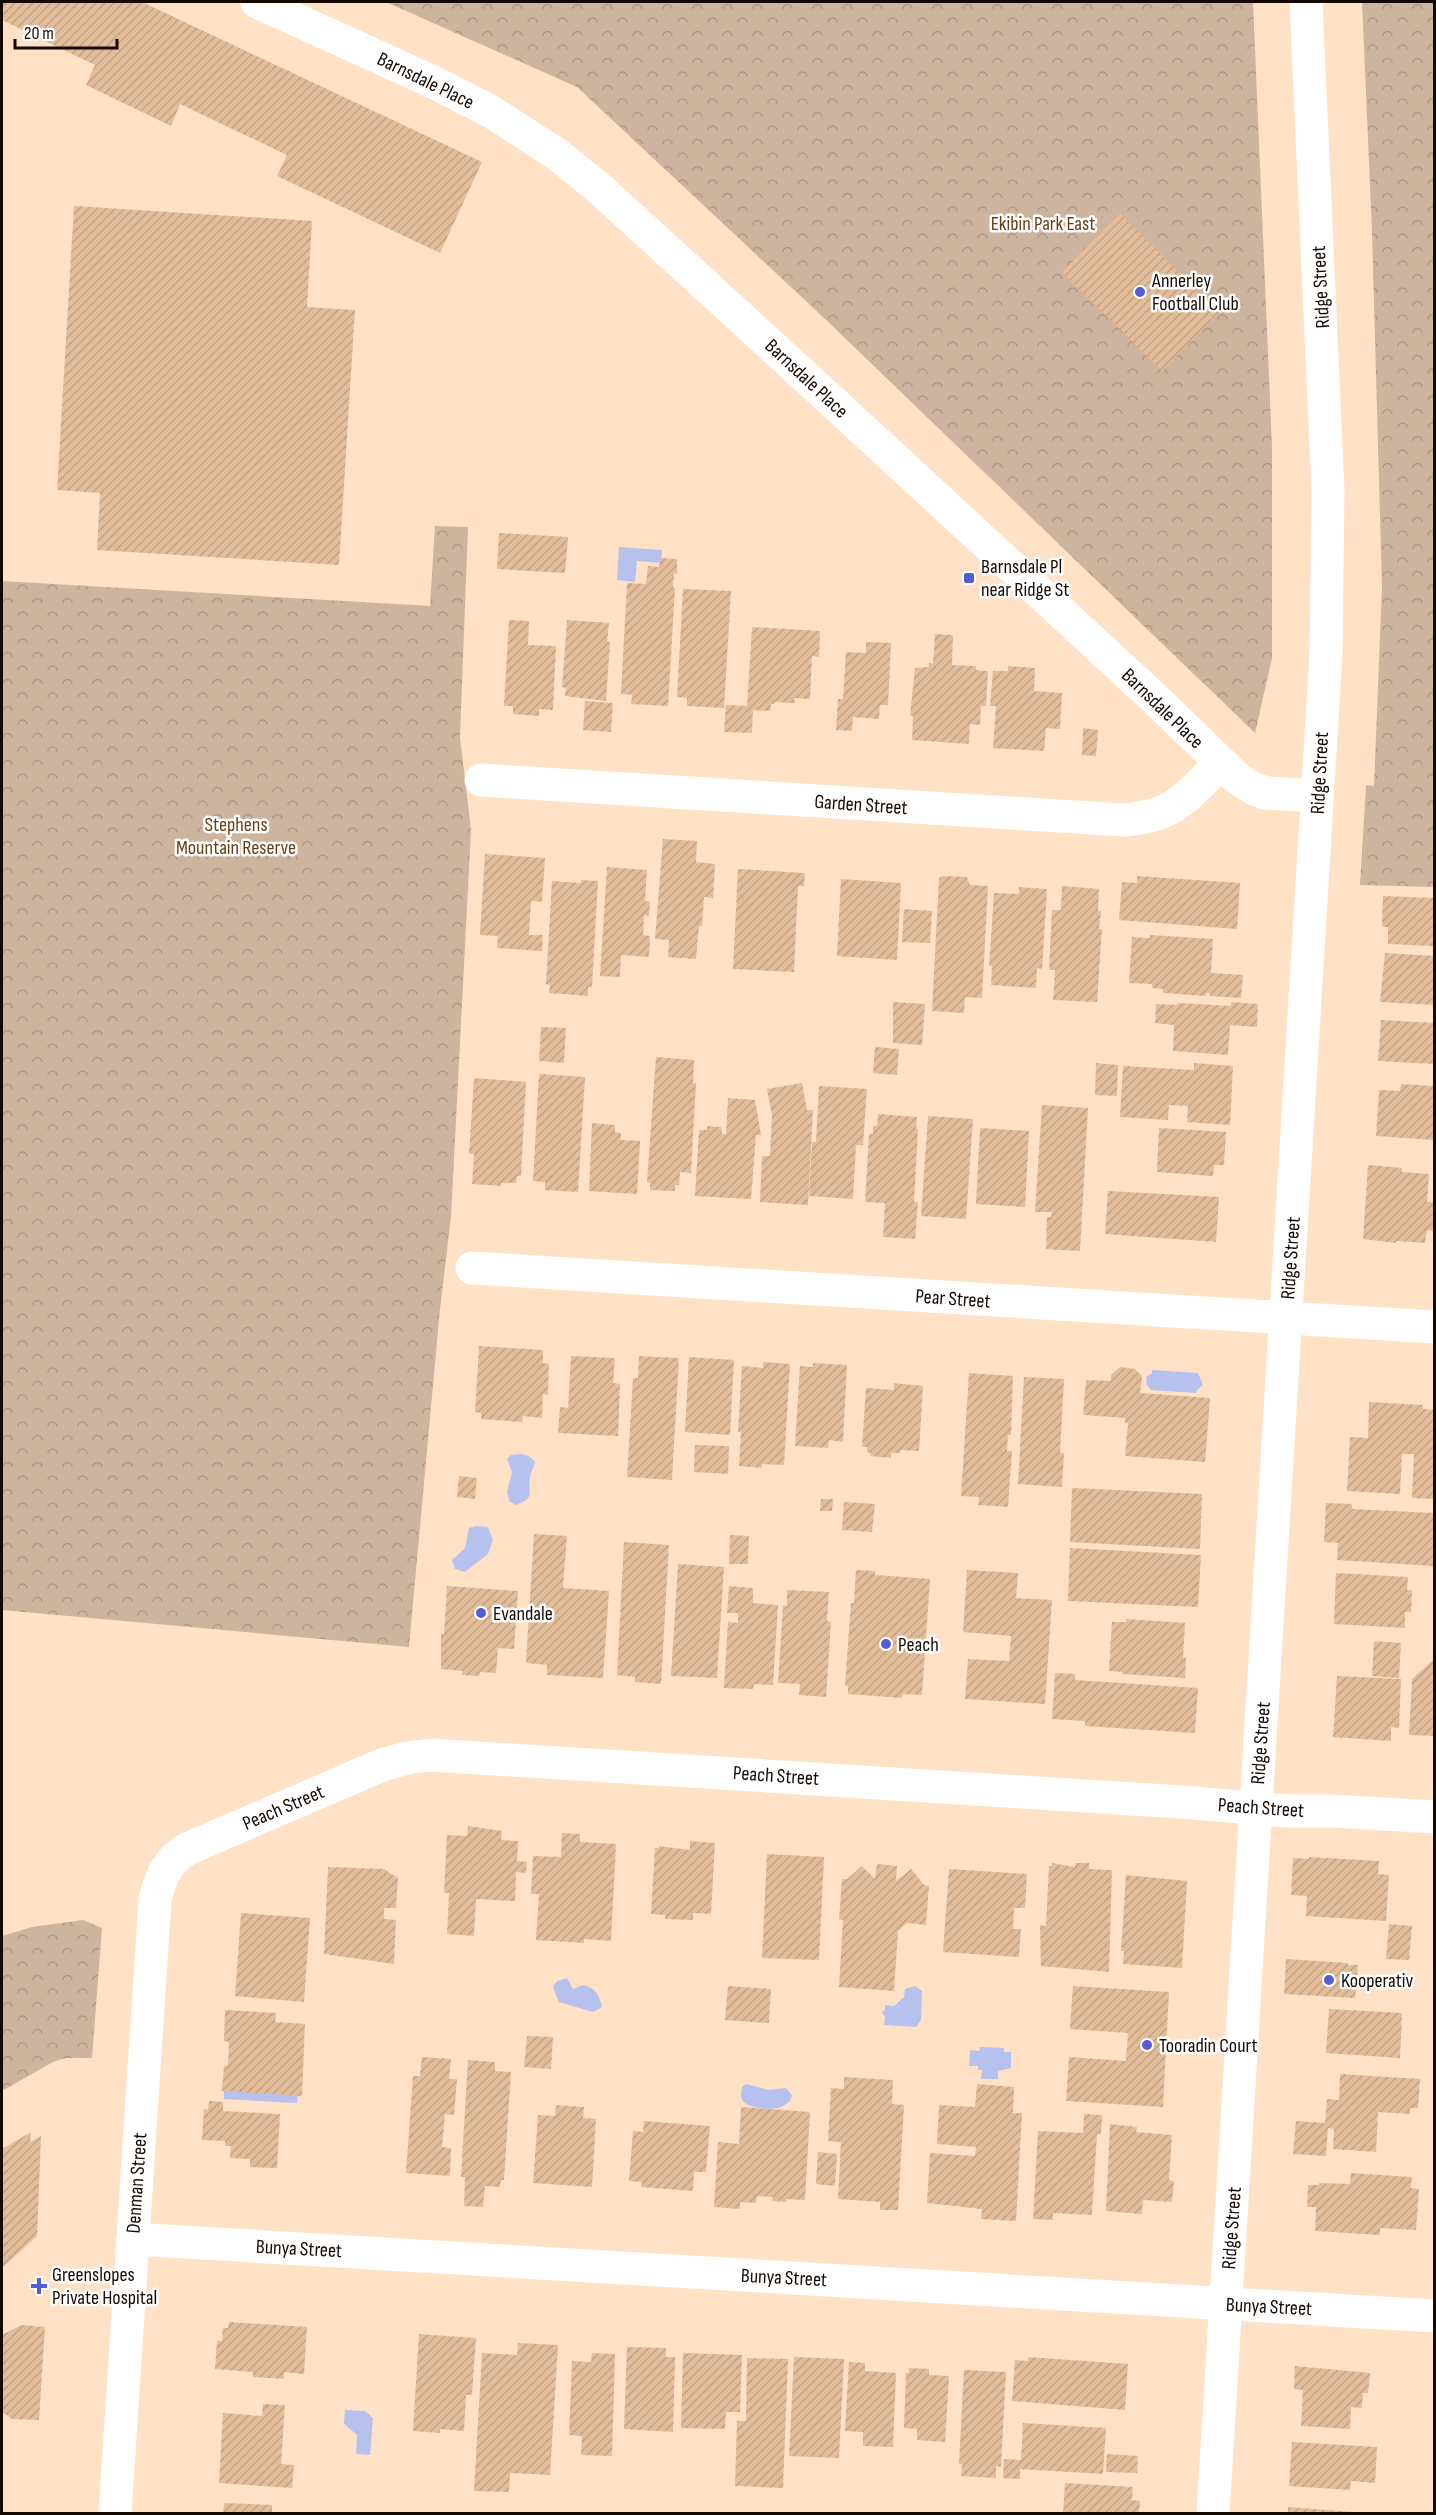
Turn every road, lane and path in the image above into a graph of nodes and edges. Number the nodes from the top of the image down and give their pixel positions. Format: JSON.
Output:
{"nodes":[{"id":1,"x":257,"y":2,"type":"edge"},
{"id":2,"x":1306,"y":2,"type":"edge"},
{"id":3,"x":1221,"y":763,"type":"junction"},
{"id":4,"x":481,"y":780,"type":"dead end"},
{"id":5,"x":1317,"y":796,"type":"junction"},
{"id":6,"x":472,"y":1268,"type":"dead end"},
{"id":7,"x":1287,"y":1318,"type":"junction"},
{"id":8,"x":1434,"y":1327,"type":"edge"},
{"id":9,"x":1256,"y":1808,"type":"junction"},
{"id":10,"x":1434,"y":1818,"type":"edge"},
{"id":11,"x":157,"y":1889,"type":"joint"},
{"id":12,"x":133,"y":2239,"type":"junction"},
{"id":13,"x":1226,"y":2304,"type":"junction"},
{"id":14,"x":1434,"y":2316,"type":"edge"},
{"id":15,"x":115,"y":2514,"type":"edge"},
{"id":16,"x":1213,"y":2514,"type":"edge"}],
"edges":[{"from":1,"to":3,"type":"street","name":"Barnsdale Place"},
{"from":2,"to":5,"type":"street","name":"Ridge Street"},
{"from":3,"to":4,"type":"street","name":"Garden Street"},
{"from":3,"to":5,"type":"street","name":"Barnsdale Place"},
{"from":5,"to":7,"type":"street","name":"Ridge Street"},
{"from":6,"to":7,"type":"street","name":"Pear Street"},
{"from":7,"to":8,"type":"street","name":"Pear Street"},
{"from":7,"to":9,"type":"street","name":"Ridge Street"},
{"from":9,"to":10,"type":"street","name":"Peach Street"},
{"from":9,"to":11,"type":"street","name":"Peach Street"},
{"from":9,"to":13,"type":"street","name":"Ridge Street"},
{"from":11,"to":12,"type":"street","name":"Denman Street"},
{"from":12,"to":13,"type":"street","name":"Bunya Street"},
{"from":12,"to":15,"type":"street","name":"Denman Street"},
{"from":13,"to":14,"type":"street","name":"Bunya Street"},
{"from":13,"to":16,"type":"street","name":"Ridge Street"}]}
